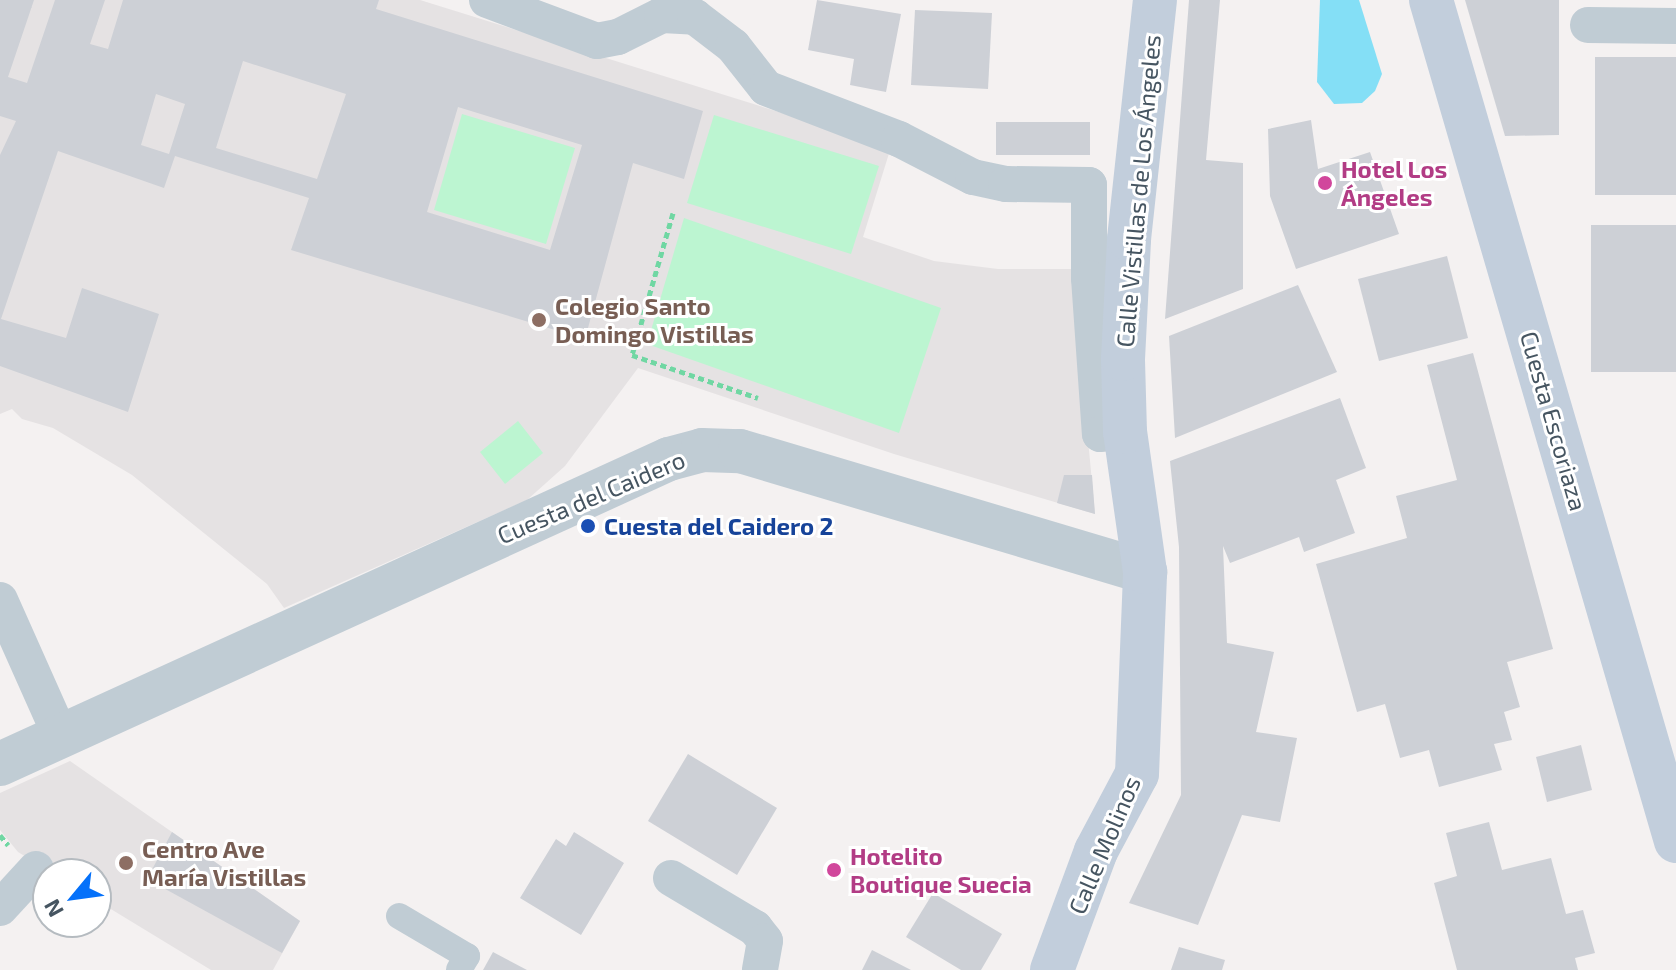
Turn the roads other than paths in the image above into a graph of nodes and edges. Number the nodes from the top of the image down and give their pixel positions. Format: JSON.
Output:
{"nodes":[{"id":1,"x":487,"y":0,"type":"edge"},
{"id":2,"x":1155,"y":0,"type":"edge"},
{"id":3,"x":1431,"y":0,"type":"edge"},
{"id":4,"x":1588,"y":25,"type":"dead end"},
{"id":5,"x":1676,"y":26,"type":"edge"},
{"id":6,"x":1125,"y":432,"type":"junction"},
{"id":7,"x":1145,"y":572,"type":"junction"},
{"id":8,"x":0,"y":600,"type":"edge"},
{"id":9,"x":61,"y":737,"type":"junction"},
{"id":10,"x":0,"y":764,"type":"edge"},
{"id":11,"x":1676,"y":841,"type":"edge"},
{"id":12,"x":32,"y":873,"type":"edge"},
{"id":13,"x":671,"y":878,"type":"dead end"},
{"id":14,"x":0,"y":908,"type":"edge"},
{"id":15,"x":399,"y":916,"type":"dead end"},
{"id":16,"x":459,"y":970,"type":"edge"},
{"id":17,"x":760,"y":970,"type":"edge"},
{"id":18,"x":1052,"y":970,"type":"edge"}],
"edges":[{"from":1,"to":6,"type":"street"},
{"from":2,"to":6,"type":"main road","name":"Calle Vistillas de Los Ángeles"},
{"from":3,"to":11,"type":"main road","name":"Cuesta Escoriaza"},
{"from":4,"to":5,"type":"street"},
{"from":6,"to":7,"type":"main road","name":"Calle Vistillas de Los Ángeles"},
{"from":7,"to":9,"type":"street","name":"Cuesta del Caidero"},
{"from":7,"to":18,"type":"main road","name":"Calle Molinos"},
{"from":8,"to":9,"type":"street"},
{"from":9,"to":10,"type":"street","name":"Cuesta del Caidero"},
{"from":12,"to":14,"type":"street"},
{"from":13,"to":17,"type":"street"},
{"from":15,"to":16,"type":"street"}]}
